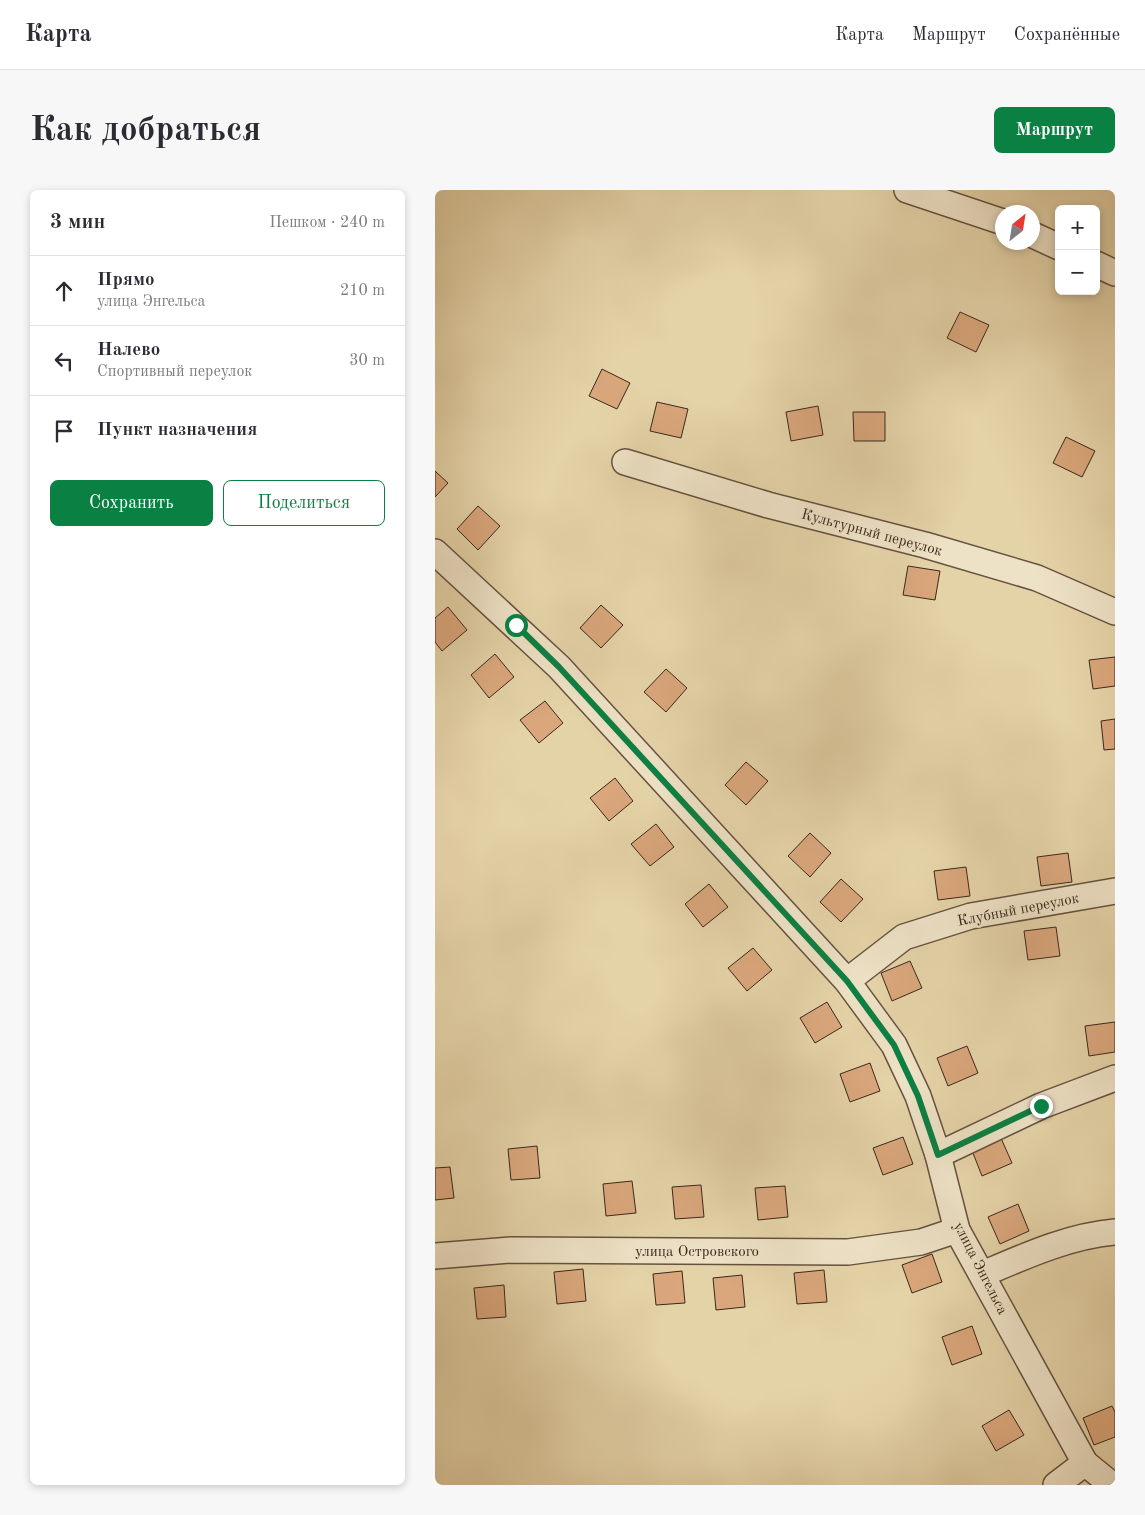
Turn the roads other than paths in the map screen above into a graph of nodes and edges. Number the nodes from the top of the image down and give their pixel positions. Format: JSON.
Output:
{"nodes":[{"id":1,"x":907,"y":190,"type":"edge"},
{"id":2,"x":995,"y":219,"type":"edge"},
{"id":3,"x":1040,"y":238,"type":"edge"},
{"id":4,"x":1055,"y":245,"type":"edge"},
{"id":5,"x":1100,"y":266,"type":"edge"},
{"id":6,"x":1115,"y":273,"type":"edge"},
{"id":7,"x":625,"y":462,"type":"dead end"},
{"id":8,"x":435,"y":552,"type":"edge"},
{"id":9,"x":1115,"y":612,"type":"edge"},
{"id":10,"x":1115,"y":891,"type":"edge"},
{"id":11,"x":847,"y":981,"type":"junction"},
{"id":12,"x":1115,"y":1078,"type":"edge"},
{"id":13,"x":938,"y":1155,"type":"junction"},
{"id":14,"x":957,"y":1230,"type":"junction"},
{"id":15,"x":1115,"y":1232,"type":"edge"},
{"id":16,"x":435,"y":1256,"type":"edge"},
{"id":17,"x":983,"y":1274,"type":"junction"},
{"id":18,"x":1085,"y":1463,"type":"junction"},
{"id":19,"x":1056,"y":1485,"type":"edge"},
{"id":20,"x":1112,"y":1485,"type":"edge"}],
"edges":[{"from":1,"to":2,"type":"street"},
{"from":3,"to":4,"type":"street"},
{"from":5,"to":6,"type":"street"},
{"from":7,"to":9,"type":"street","name":"Культурный переулок"},
{"from":8,"to":11,"type":"street","name":"улица Энгельса"},
{"from":10,"to":11,"type":"street","name":"Клубный переулок"},
{"from":11,"to":13,"type":"street","name":"улица Энгельса"},
{"from":12,"to":13,"type":"street"},
{"from":13,"to":14,"type":"street","name":"улица Энгельса"},
{"from":14,"to":16,"type":"street","name":"улица Островского"},
{"from":14,"to":17,"type":"street","name":"улица Энгельса"},
{"from":15,"to":17,"type":"street"},
{"from":17,"to":18,"type":"street","name":"улица Энгельса"},
{"from":18,"to":19,"type":"street"},
{"from":18,"to":20,"type":"street","name":"улица Энгельса"}]}
